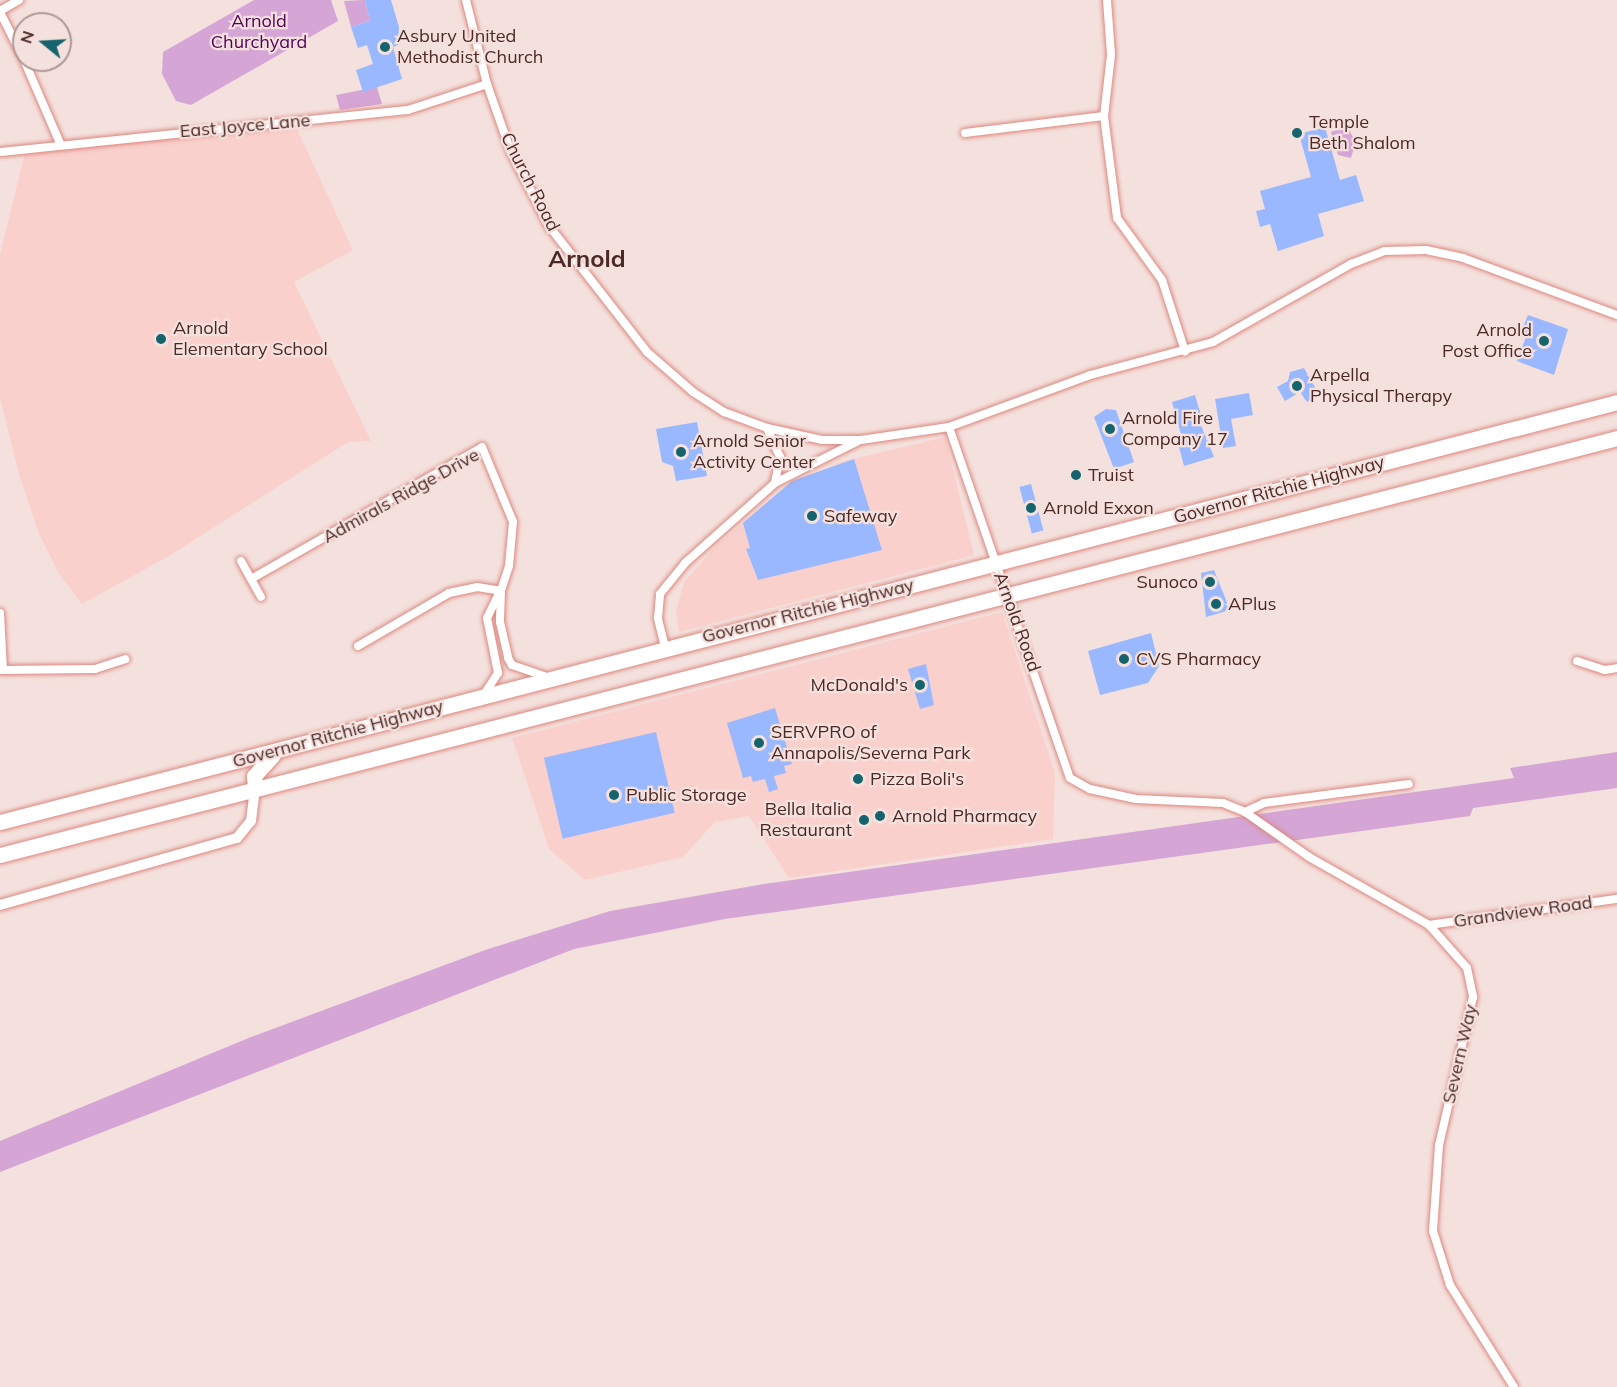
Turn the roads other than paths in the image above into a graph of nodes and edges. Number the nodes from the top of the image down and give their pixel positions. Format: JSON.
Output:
{"nodes":[{"id":1,"x":19,"y":0,"type":"edge"},
{"id":2,"x":466,"y":0,"type":"edge"},
{"id":3,"x":1107,"y":0,"type":"edge"},
{"id":4,"x":0,"y":11,"type":"edge"},
{"id":5,"x":12,"y":36,"type":"edge"},
{"id":6,"x":29,"y":72,"type":"edge"},
{"id":7,"x":487,"y":84,"type":"junction"},
{"id":8,"x":1104,"y":116,"type":"junction"},
{"id":9,"x":965,"y":133,"type":"dead end"},
{"id":10,"x":60,"y":143,"type":"junction"},
{"id":11,"x":0,"y":152,"type":"edge"},
{"id":12,"x":1617,"y":315,"type":"edge"},
{"id":13,"x":1185,"y":351,"type":"junction"},
{"id":14,"x":1617,"y":402,"type":"edge"},
{"id":15,"x":949,"y":426,"type":"junction"},
{"id":16,"x":767,"y":428,"type":"junction"},
{"id":17,"x":1617,"y":438,"type":"edge"},
{"id":18,"x":861,"y":440,"type":"junction"},
{"id":19,"x":775,"y":483,"type":"junction"},
{"id":20,"x":241,"y":561,"type":"dead end"},
{"id":21,"x":996,"y":563,"type":"junction"},
{"id":22,"x":251,"y":579,"type":"junction"},
{"id":23,"x":501,"y":591,"type":"junction"},
{"id":24,"x":1007,"y":596,"type":"junction"},
{"id":25,"x":261,"y":597,"type":"dead end"},
{"id":26,"x":0,"y":613,"type":"edge"},
{"id":27,"x":358,"y":646,"type":"dead end"},
{"id":28,"x":665,"y":647,"type":"junction"},
{"id":29,"x":125,"y":659,"type":"dead end"},
{"id":30,"x":1577,"y":661,"type":"dead end"},
{"id":31,"x":1617,"y":668,"type":"edge"},
{"id":32,"x":2,"y":670,"type":"edge"},
{"id":33,"x":548,"y":677,"type":"junction"},
{"id":34,"x":485,"y":693,"type":"junction"},
{"id":35,"x":279,"y":751,"type":"junction"},
{"id":36,"x":1409,"y":784,"type":"dead end"},
{"id":37,"x":255,"y":789,"type":"junction"},
{"id":38,"x":1108,"y":794,"type":"joint"},
{"id":39,"x":1245,"y":812,"type":"junction"},
{"id":40,"x":0,"y":822,"type":"edge"},
{"id":41,"x":0,"y":855,"type":"edge"},
{"id":42,"x":1617,"y":899,"type":"edge"},
{"id":43,"x":0,"y":905,"type":"edge"},
{"id":44,"x":1429,"y":925,"type":"junction"},
{"id":45,"x":1514,"y":1387,"type":"edge"}],
"edges":[{"from":1,"to":4,"type":"street"},
{"from":2,"to":7,"type":"street","name":"Church Road"},
{"from":3,"to":8,"type":"street"},
{"from":4,"to":5,"type":"street"},
{"from":6,"to":10,"type":"street"},
{"from":7,"to":10,"type":"street","name":"East Joyce Lane"},
{"from":7,"to":16,"type":"street","name":"Church Road"},
{"from":8,"to":9,"type":"street"},
{"from":8,"to":13,"type":"street"},
{"from":10,"to":11,"type":"street","name":"East Joyce Lane"},
{"from":12,"to":13,"type":"street"},
{"from":13,"to":15,"type":"street"},
{"from":14,"to":21,"type":"highway","name":"Governor Ritchie Highway"},
{"from":15,"to":18,"type":"street"},
{"from":15,"to":21,"type":"street","name":"Arnold Road"},
{"from":16,"to":18,"type":"street","name":"Church Road"},
{"from":16,"to":19,"type":"street"},
{"from":17,"to":24,"type":"highway","name":"Governor Ritchie Highway"},
{"from":18,"to":19,"type":"street"},
{"from":19,"to":28,"type":"street"},
{"from":20,"to":22,"type":"street"},
{"from":21,"to":24,"type":"street","name":"Arnold Road"},
{"from":21,"to":28,"type":"highway","name":"Governor Ritchie Highway"},
{"from":22,"to":23,"type":"street","name":"Admirals Ridge Drive"},
{"from":22,"to":25,"type":"street"},
{"from":23,"to":27,"type":"street"},
{"from":23,"to":33,"type":"street","name":"Admirals Ridge Drive"},
{"from":23,"to":34,"type":"street","name":"Admirals Ridge Drive"},
{"from":24,"to":37,"type":"highway","name":"Governor Ritchie Highway"},
{"from":24,"to":38,"type":"street","name":"Arnold Road"},
{"from":26,"to":32,"type":"street"},
{"from":28,"to":33,"type":"highway","name":"Governor Ritchie Highway"},
{"from":29,"to":32,"type":"street"},
{"from":30,"to":31,"type":"street"},
{"from":33,"to":34,"type":"highway","name":"Governor Ritchie Highway"},
{"from":34,"to":35,"type":"highway","name":"Governor Ritchie Highway"},
{"from":35,"to":37,"type":"highway"},
{"from":35,"to":40,"type":"highway","name":"Governor Ritchie Highway"},
{"from":36,"to":39,"type":"street"},
{"from":37,"to":41,"type":"highway","name":"Governor Ritchie Highway"},
{"from":37,"to":43,"type":"street"},
{"from":38,"to":39,"type":"street","name":"Severn Way"},
{"from":39,"to":44,"type":"street","name":"Severn Way"},
{"from":42,"to":44,"type":"street","name":"Grandview Road"},
{"from":44,"to":45,"type":"street","name":"Severn Way"}]}
